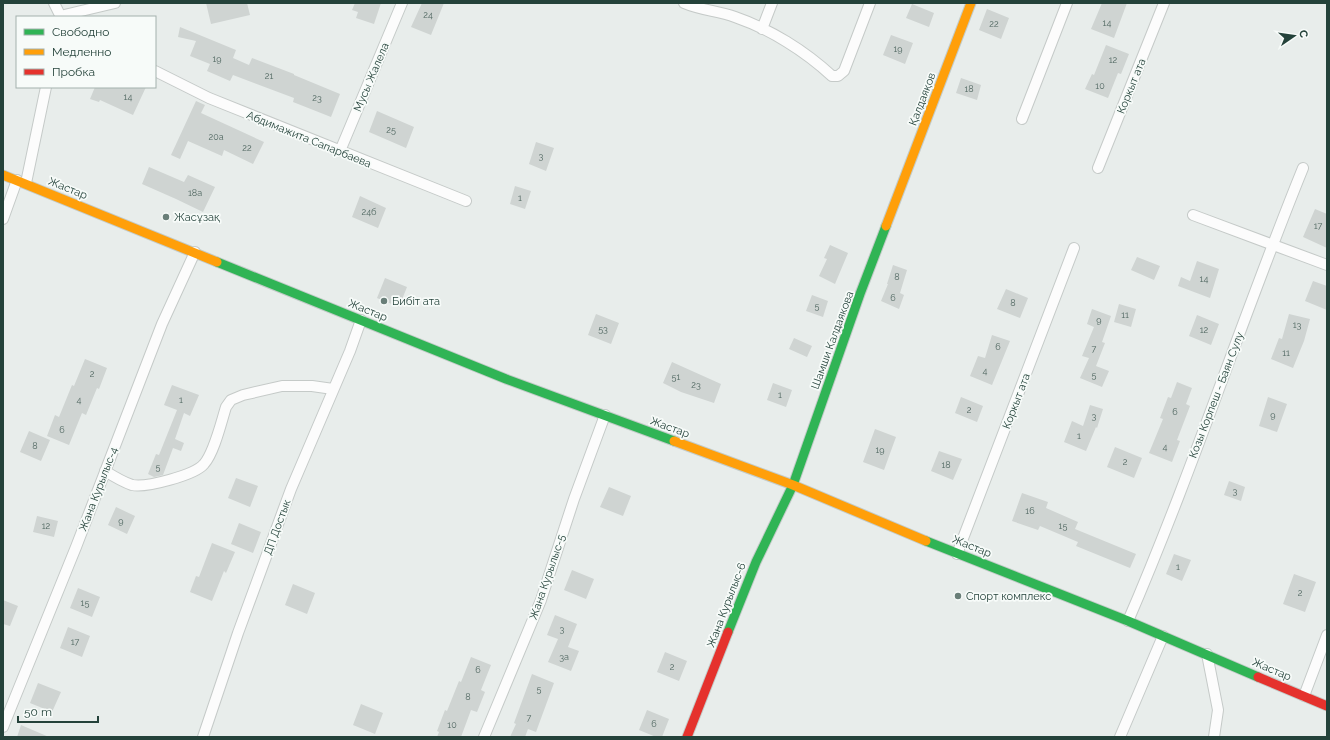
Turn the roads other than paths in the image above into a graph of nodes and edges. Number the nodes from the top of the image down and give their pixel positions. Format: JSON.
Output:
{"nodes":[{"id":1,"x":54,"y":3,"type":"edge"},
{"id":2,"x":115,"y":3,"type":"edge"},
{"id":3,"x":402,"y":3,"type":"edge"},
{"id":4,"x":684,"y":3,"type":"edge"},
{"id":5,"x":772,"y":3,"type":"edge"},
{"id":6,"x":870,"y":3,"type":"edge"},
{"id":7,"x":971,"y":3,"type":"edge"},
{"id":8,"x":1067,"y":3,"type":"edge"},
{"id":9,"x":1164,"y":3,"type":"edge"},
{"id":10,"x":60,"y":16,"type":"edge"},
{"id":11,"x":65,"y":16,"type":"edge"},
{"id":12,"x":762,"y":29,"type":"junction"},
{"id":13,"x":156,"y":72,"type":"edge"},
{"id":14,"x":46,"y":88,"type":"edge"},
{"id":15,"x":1022,"y":119,"type":"dead end"},
{"id":16,"x":340,"y":151,"type":"junction"},
{"id":17,"x":1098,"y":168,"type":"dead end"},
{"id":18,"x":1304,"y":168,"type":"dead end"},
{"id":19,"x":3,"y":175,"type":"edge"},
{"id":20,"x":21,"y":182,"type":"junction"},
{"id":21,"x":466,"y":201,"type":"dead end"},
{"id":22,"x":895,"y":203,"type":"joint"},
{"id":23,"x":1193,"y":215,"type":"dead end"},
{"id":24,"x":3,"y":219,"type":"edge"},
{"id":25,"x":1272,"y":245,"type":"junction"},
{"id":26,"x":1074,"y":248,"type":"dead end"},
{"id":27,"x":195,"y":252,"type":"junction"},
{"id":28,"x":1327,"y":265,"type":"edge"},
{"id":29,"x":361,"y":320,"type":"junction"},
{"id":30,"x":333,"y":389,"type":"junction"},
{"id":31,"x":605,"y":415,"type":"junction"},
{"id":32,"x":105,"y":471,"type":"junction"},
{"id":33,"x":793,"y":485,"type":"junction"},
{"id":34,"x":957,"y":554,"type":"junction"},
{"id":35,"x":1128,"y":621,"type":"junction"},
{"id":36,"x":1327,"y":635,"type":"edge"},
{"id":37,"x":1163,"y":636,"type":"junction"},
{"id":38,"x":1207,"y":654,"type":"junction"},
{"id":39,"x":1304,"y":696,"type":"junction"},
{"id":40,"x":1327,"y":706,"type":"edge"},
{"id":41,"x":3,"y":727,"type":"edge"},
{"id":42,"x":203,"y":737,"type":"edge"},
{"id":43,"x":484,"y":737,"type":"edge"},
{"id":44,"x":687,"y":737,"type":"edge"},
{"id":45,"x":1120,"y":737,"type":"edge"},
{"id":46,"x":1214,"y":737,"type":"edge"}],
"edges":[{"from":1,"to":10,"type":"street"},
{"from":2,"to":11,"type":"street"},
{"from":3,"to":16,"type":"street","name":"Мусы Жалела"},
{"from":4,"to":12,"type":"street"},
{"from":5,"to":12,"type":"street"},
{"from":6,"to":12,"type":"street"},
{"from":7,"to":22,"type":"street","name":"Қалдаяқов"},
{"from":8,"to":15,"type":"street"},
{"from":9,"to":17,"type":"street","name":"Коркыт ата"},
{"from":13,"to":16,"type":"street","name":"Абдимажита Сапарбаева"},
{"from":14,"to":20,"type":"street"},
{"from":16,"to":21,"type":"street","name":"Абдимажита Сапарбаева"},
{"from":18,"to":25,"type":"street","name":"Козы Корпеш - Баян Сулу"},
{"from":19,"to":20,"type":"street","name":"Жастар"},
{"from":20,"to":24,"type":"street"},
{"from":20,"to":27,"type":"street","name":"Жастар"},
{"from":22,"to":33,"type":"street","name":"Шамши Калдаякова"},
{"from":23,"to":25,"type":"street"},
{"from":25,"to":28,"type":"street"},
{"from":25,"to":35,"type":"street","name":"Козы Корпеш - Баян Сулу"},
{"from":26,"to":34,"type":"street","name":"Коркыт ата"},
{"from":27,"to":29,"type":"street","name":"Жастар"},
{"from":27,"to":32,"type":"street","name":"Жана Курылыс-4"},
{"from":29,"to":30,"type":"street","name":"ДП Достык"},
{"from":29,"to":31,"type":"street","name":"Жастар"},
{"from":30,"to":32,"type":"street"},
{"from":30,"to":42,"type":"street","name":"ДП Достык"},
{"from":31,"to":33,"type":"street","name":"Жастар"},
{"from":31,"to":43,"type":"street","name":"Жана Курылыс-5"},
{"from":32,"to":41,"type":"street","name":"Жана Курылыс-4"},
{"from":33,"to":34,"type":"street","name":"Жастар"},
{"from":33,"to":44,"type":"street","name":"Жана Курылыс-6"},
{"from":34,"to":35,"type":"street","name":"Жастар"},
{"from":35,"to":37,"type":"street","name":"Жастар"},
{"from":36,"to":39,"type":"street"},
{"from":37,"to":38,"type":"street","name":"Жастар"},
{"from":37,"to":45,"type":"street"},
{"from":38,"to":39,"type":"street","name":"Жастар"},
{"from":38,"to":46,"type":"street"},
{"from":39,"to":40,"type":"street","name":"Жастар"}]}
